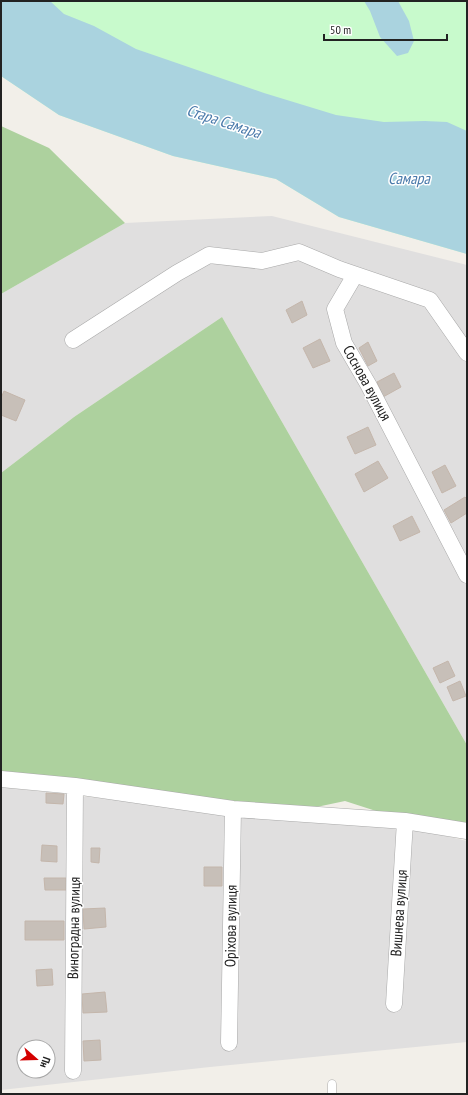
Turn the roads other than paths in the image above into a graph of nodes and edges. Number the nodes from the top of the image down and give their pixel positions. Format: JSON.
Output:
{"nodes":[{"id":1,"x":355,"y":275,"type":"junction"},
{"id":2,"x":73,"y":340,"type":"dead end"},
{"id":3,"x":467,"y":353,"type":"edge"},
{"id":4,"x":467,"y":575,"type":"edge"},
{"id":5,"x":1,"y":779,"type":"edge"},
{"id":6,"x":75,"y":786,"type":"junction"},
{"id":7,"x":233,"y":809,"type":"junction"},
{"id":8,"x":405,"y":821,"type":"junction"},
{"id":9,"x":467,"y":831,"type":"edge"},
{"id":10,"x":394,"y":1004,"type":"dead end"},
{"id":11,"x":229,"y":1043,"type":"dead end"},
{"id":12,"x":73,"y":1071,"type":"dead end"},
{"id":13,"x":332,"y":1084,"type":"dead end"},
{"id":14,"x":332,"y":1094,"type":"edge"}],
"edges":[{"from":1,"to":2,"type":"street"},
{"from":1,"to":3,"type":"street"},
{"from":1,"to":4,"type":"street","name":"Соснова вулиця"},
{"from":5,"to":6,"type":"street"},
{"from":6,"to":7,"type":"street"},
{"from":6,"to":12,"type":"street","name":"Виноградна вулиця"},
{"from":7,"to":8,"type":"street"},
{"from":7,"to":11,"type":"street","name":"Оріхова вулиця"},
{"from":8,"to":9,"type":"street"},
{"from":8,"to":10,"type":"street","name":"Вишнева вулиця"},
{"from":13,"to":14,"type":"lane"}]}
